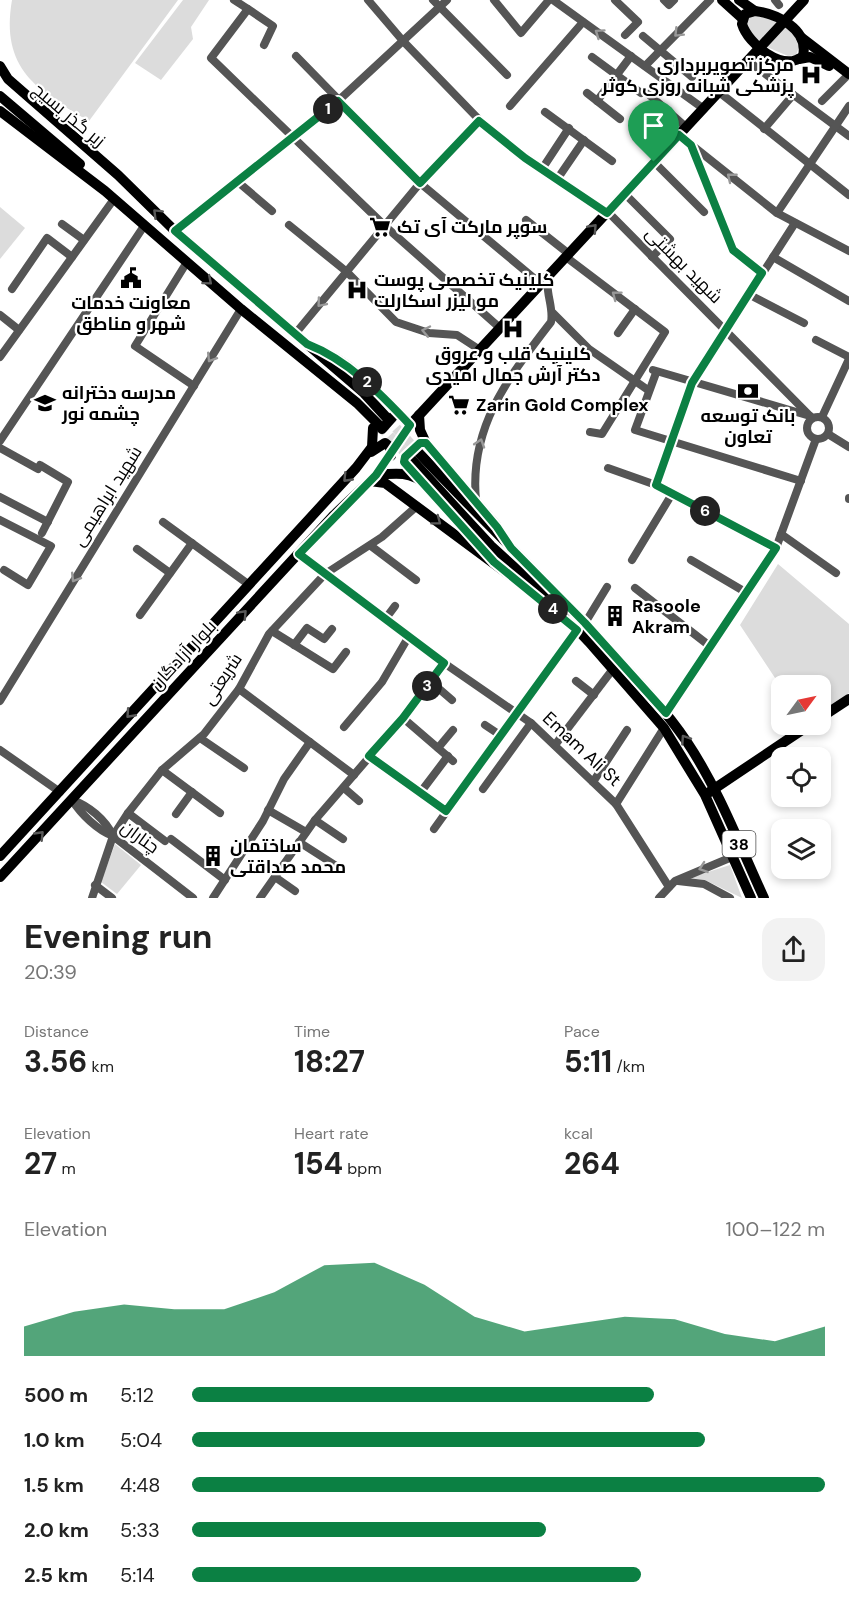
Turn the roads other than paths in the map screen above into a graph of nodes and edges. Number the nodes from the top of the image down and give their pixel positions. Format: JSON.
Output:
{"nodes":[{"id":1,"x":234,"y":0,"type":"edge"},
{"id":2,"x":368,"y":0,"type":"edge"},
{"id":3,"x":434,"y":0,"type":"edge"},
{"id":4,"x":447,"y":0,"type":"edge"},
{"id":5,"x":494,"y":0,"type":"edge"},
{"id":6,"x":551,"y":0,"type":"edge"},
{"id":7,"x":615,"y":0,"type":"edge"},
{"id":8,"x":664,"y":0,"type":"edge"},
{"id":9,"x":674,"y":0,"type":"edge"},
{"id":10,"x":710,"y":0,"type":"edge"},
{"id":11,"x":722,"y":0,"type":"edge"},
{"id":12,"x":739,"y":0,"type":"edge"},
{"id":13,"x":804,"y":0,"type":"edge"},
{"id":14,"x":440,"y":7,"type":"junction"},
{"id":15,"x":248,"y":9,"type":"junction"},
{"id":16,"x":755,"y":11,"type":"junction"},
{"id":17,"x":743,"y":19,"type":"junction"},
{"id":18,"x":785,"y":21,"type":"junction"},
{"id":19,"x":583,"y":22,"type":"junction"},
{"id":20,"x":625,"y":35,"type":"dead end"},
{"id":21,"x":643,"y":36,"type":"dead end"},
{"id":22,"x":801,"y":37,"type":"junction"},
{"id":23,"x":403,"y":41,"type":"junction"},
{"id":24,"x":264,"y":45,"type":"dead end"},
{"id":25,"x":760,"y":48,"type":"junction"},
{"id":26,"x":660,"y":51,"type":"junction"},
{"id":27,"x":296,"y":56,"type":"dead end"},
{"id":28,"x":631,"y":56,"type":"junction"},
{"id":29,"x":592,"y":57,"type":"dead end"},
{"id":30,"x":799,"y":59,"type":"junction"},
{"id":31,"x":748,"y":61,"type":"junction"},
{"id":32,"x":645,"y":66,"type":"junction"},
{"id":33,"x":1,"y":73,"type":"edge"},
{"id":34,"x":507,"y":75,"type":"dead end"},
{"id":35,"x":617,"y":76,"type":"junction"},
{"id":36,"x":692,"y":77,"type":"dead end"},
{"id":37,"x":848,"y":77,"type":"edge"},
{"id":38,"x":719,"y":92,"type":"junction"},
{"id":39,"x":587,"y":93,"type":"dead end"},
{"id":40,"x":794,"y":95,"type":"junction"},
{"id":41,"x":0,"y":96,"type":"edge"},
{"id":42,"x":338,"y":101,"type":"junction"},
{"id":43,"x":597,"y":101,"type":"junction"},
{"id":44,"x":822,"y":101,"type":"dead end"},
{"id":45,"x":510,"y":106,"type":"dead end"},
{"id":46,"x":704,"y":109,"type":"junction"},
{"id":47,"x":0,"y":111,"type":"edge"},
{"id":48,"x":848,"y":111,"type":"edge"},
{"id":49,"x":545,"y":112,"type":"dead end"},
{"id":50,"x":620,"y":119,"type":"dead end"},
{"id":51,"x":479,"y":121,"type":"junction"},
{"id":52,"x":834,"y":127,"type":"junction"},
{"id":53,"x":569,"y":128,"type":"junction"},
{"id":54,"x":764,"y":129,"type":"junction"},
{"id":55,"x":683,"y":131,"type":"junction"},
{"id":56,"x":849,"y":136,"type":"edge"},
{"id":57,"x":292,"y":139,"type":"junction"},
{"id":58,"x":584,"y":140,"type":"junction"},
{"id":59,"x":691,"y":145,"type":"junction"},
{"id":60,"x":612,"y":161,"type":"dead end"},
{"id":61,"x":654,"y":162,"type":"junction"},
{"id":62,"x":809,"y":166,"type":"junction"},
{"id":63,"x":542,"y":169,"type":"junction"},
{"id":64,"x":558,"y":178,"type":"junction"},
{"id":65,"x":238,"y":182,"type":"junction"},
{"id":66,"x":420,"y":183,"type":"junction"},
{"id":67,"x":624,"y":194,"type":"junction"},
{"id":68,"x":110,"y":195,"type":"junction"},
{"id":69,"x":849,"y":195,"type":"edge"},
{"id":70,"x":272,"y":211,"type":"dead end"},
{"id":71,"x":607,"y":212,"type":"junction"},
{"id":72,"x":704,"y":212,"type":"dead end"},
{"id":73,"x":777,"y":213,"type":"junction"},
{"id":74,"x":526,"y":220,"type":"dead end"},
{"id":75,"x":795,"y":223,"type":"junction"},
{"id":76,"x":62,"y":224,"type":"dead end"},
{"id":77,"x":289,"y":225,"type":"dead end"},
{"id":78,"x":144,"y":226,"type":"junction"},
{"id":79,"x":386,"y":227,"type":"junction"},
{"id":80,"x":175,"y":231,"type":"junction"},
{"id":81,"x":84,"y":240,"type":"junction"},
{"id":82,"x":849,"y":252,"type":"edge"},
{"id":83,"x":567,"y":256,"type":"junction"},
{"id":84,"x":72,"y":257,"type":"junction"},
{"id":85,"x":652,"y":257,"type":"junction"},
{"id":86,"x":773,"y":257,"type":"junction"},
{"id":87,"x":187,"y":262,"type":"junction"},
{"id":88,"x":347,"y":272,"type":"junction"},
{"id":89,"x":762,"y":273,"type":"junction"},
{"id":90,"x":544,"y":280,"type":"junction"},
{"id":91,"x":12,"y":289,"type":"dead end"},
{"id":92,"x":748,"y":294,"type":"junction"},
{"id":93,"x":849,"y":301,"type":"edge"},
{"id":94,"x":241,"y":309,"type":"junction"},
{"id":95,"x":635,"y":309,"type":"junction"},
{"id":96,"x":553,"y":313,"type":"junction"},
{"id":97,"x":0,"y":315,"type":"edge"},
{"id":98,"x":804,"y":322,"type":"dead end"},
{"id":99,"x":500,"y":328,"type":"junction"},
{"id":100,"x":19,"y":330,"type":"junction"},
{"id":101,"x":725,"y":330,"type":"junction"},
{"id":102,"x":618,"y":333,"type":"dead end"},
{"id":103,"x":295,"y":334,"type":"junction"},
{"id":104,"x":816,"y":340,"type":"dead end"},
{"id":105,"x":307,"y":344,"type":"junction"},
{"id":106,"x":480,"y":350,"type":"junction"},
{"id":107,"x":0,"y":357,"type":"edge"},
{"id":108,"x":849,"y":358,"type":"edge"},
{"id":109,"x":645,"y":364,"type":"junction"},
{"id":110,"x":656,"y":373,"type":"junction"},
{"id":111,"x":633,"y":381,"type":"junction"},
{"id":112,"x":692,"y":383,"type":"junction"},
{"id":113,"x":194,"y":386,"type":"junction"},
{"id":114,"x":648,"y":390,"type":"junction"},
{"id":115,"x":397,"y":412,"type":"junction"},
{"id":116,"x":419,"y":415,"type":"junction"},
{"id":117,"x":815,"y":417,"type":"junction"},
{"id":118,"x":380,"y":424,"type":"junction"},
{"id":119,"x":410,"y":425,"type":"junction"},
{"id":120,"x":590,"y":432,"type":"dead end"},
{"id":121,"x":828,"y":434,"type":"junction"},
{"id":122,"x":816,"y":439,"type":"junction"},
{"id":123,"x":0,"y":441,"type":"edge"},
{"id":124,"x":671,"y":442,"type":"junction"},
{"id":125,"x":426,"y":443,"type":"junction"},
{"id":126,"x":849,"y":447,"type":"edge"},
{"id":127,"x":0,"y":448,"type":"edge"},
{"id":128,"x":391,"y":456,"type":"junction"},
{"id":129,"x":364,"y":459,"type":"junction"},
{"id":130,"x":608,"y":468,"type":"dead end"},
{"id":131,"x":418,"y":477,"type":"junction"},
{"id":132,"x":373,"y":478,"type":"junction"},
{"id":133,"x":801,"y":481,"type":"junction"},
{"id":134,"x":656,"y":485,"type":"junction"},
{"id":135,"x":672,"y":494,"type":"junction"},
{"id":136,"x":0,"y":497,"type":"edge"},
{"id":137,"x":476,"y":500,"type":"junction"},
{"id":138,"x":417,"y":506,"type":"junction"},
{"id":139,"x":0,"y":520,"type":"edge"},
{"id":140,"x":48,"y":522,"type":"junction"},
{"id":141,"x":163,"y":522,"type":"dead end"},
{"id":142,"x":42,"y":533,"type":"dead end"},
{"id":143,"x":781,"y":534,"type":"junction"},
{"id":144,"x":192,"y":543,"type":"junction"},
{"id":145,"x":370,"y":546,"type":"junction"},
{"id":146,"x":511,"y":548,"type":"junction"},
{"id":147,"x":776,"y":548,"type":"junction"},
{"id":148,"x":137,"y":549,"type":"dead end"},
{"id":149,"x":299,"y":554,"type":"junction"},
{"id":150,"x":632,"y":560,"type":"dead end"},
{"id":151,"x":692,"y":560,"type":"dead end"},
{"id":152,"x":494,"y":562,"type":"junction"},
{"id":153,"x":4,"y":570,"type":"dead end"},
{"id":154,"x":170,"y":573,"type":"junction"},
{"id":155,"x":836,"y":573,"type":"dead end"},
{"id":156,"x":325,"y":574,"type":"junction"},
{"id":157,"x":416,"y":580,"type":"dead end"},
{"id":158,"x":248,"y":584,"type":"junction"},
{"id":159,"x":607,"y":587,"type":"dead end"},
{"id":160,"x":635,"y":588,"type":"dead end"},
{"id":161,"x":747,"y":593,"type":"junction"},
{"id":162,"x":395,"y":606,"type":"dead end"},
{"id":163,"x":140,"y":615,"type":"dead end"},
{"id":164,"x":386,"y":618,"type":"junction"},
{"id":165,"x":568,"y":621,"type":"junction"},
{"id":166,"x":209,"y":627,"type":"junction"},
{"id":167,"x":581,"y":627,"type":"junction"},
{"id":168,"x":332,"y":629,"type":"dead end"},
{"id":169,"x":272,"y":631,"type":"junction"},
{"id":170,"x":409,"y":636,"type":"junction"},
{"id":171,"x":221,"y":638,"type":"junction"},
{"id":172,"x":294,"y":645,"type":"junction"},
{"id":173,"x":711,"y":647,"type":"junction"},
{"id":174,"x":346,"y":652,"type":"dead end"},
{"id":175,"x":444,"y":663,"type":"junction"},
{"id":176,"x":613,"y":669,"type":"junction"},
{"id":177,"x":430,"y":681,"type":"junction"},
{"id":178,"x":576,"y":681,"type":"dead end"},
{"id":179,"x":239,"y":689,"type":"junction"},
{"id":180,"x":594,"y":694,"type":"junction"},
{"id":181,"x":849,"y":699,"type":"edge"},
{"id":182,"x":452,"y":700,"type":"dead end"},
{"id":183,"x":0,"y":701,"type":"edge"},
{"id":184,"x":831,"y":711,"type":"edge"},
{"id":185,"x":516,"y":712,"type":"junction"},
{"id":186,"x":666,"y":713,"type":"junction"},
{"id":187,"x":403,"y":718,"type":"junction"},
{"id":188,"x":531,"y":723,"type":"junction"},
{"id":189,"x":484,"y":725,"type":"dead end"},
{"id":190,"x":344,"y":727,"type":"dead end"},
{"id":191,"x":664,"y":728,"type":"junction"},
{"id":192,"x":453,"y":730,"type":"dead end"},
{"id":193,"x":627,"y":730,"type":"dead end"},
{"id":194,"x":500,"y":735,"type":"junction"},
{"id":195,"x":794,"y":735,"type":"edge"},
{"id":196,"x":200,"y":738,"type":"junction"},
{"id":197,"x":310,"y":742,"type":"junction"},
{"id":198,"x":555,"y":745,"type":"junction"},
{"id":199,"x":438,"y":748,"type":"junction"},
{"id":200,"x":0,"y":750,"type":"edge"},
{"id":201,"x":369,"y":756,"type":"junction"},
{"id":202,"x":244,"y":768,"type":"dead end"},
{"id":203,"x":162,"y":770,"type":"junction"},
{"id":204,"x":354,"y":775,"type":"junction"},
{"id":205,"x":593,"y":782,"type":"junction"},
{"id":206,"x":344,"y":788,"type":"junction"},
{"id":207,"x":483,"y":789,"type":"dead end"},
{"id":208,"x":60,"y":792,"type":"junction"},
{"id":209,"x":192,"y":792,"type":"junction"},
{"id":210,"x":709,"y":792,"type":"junction"},
{"id":211,"x":420,"y":793,"type":"junction"},
{"id":212,"x":72,"y":800,"type":"junction"},
{"id":213,"x":359,"y":801,"type":"dead end"},
{"id":214,"x":616,"y":804,"type":"junction"},
{"id":215,"x":268,"y":810,"type":"junction"},
{"id":216,"x":446,"y":811,"type":"junction"},
{"id":217,"x":128,"y":813,"type":"junction"},
{"id":218,"x":220,"y":813,"type":"dead end"},
{"id":219,"x":176,"y":814,"type":"dead end"},
{"id":220,"x":315,"y":820,"type":"junction"},
{"id":221,"x":434,"y":829,"type":"dead end"},
{"id":222,"x":306,"y":832,"type":"junction"},
{"id":223,"x":113,"y":836,"type":"junction"},
{"id":224,"x":343,"y":839,"type":"dead end"},
{"id":225,"x":299,"y":842,"type":"junction"},
{"id":226,"x":0,"y":856,"type":"edge"},
{"id":227,"x":732,"y":857,"type":"junction"},
{"id":228,"x":338,"y":867,"type":"dead end"},
{"id":229,"x":0,"y":877,"type":"edge"},
{"id":230,"x":275,"y":877,"type":"junction"},
{"id":231,"x":225,"y":880,"type":"junction"},
{"id":232,"x":672,"y":884,"type":"junction"},
{"id":233,"x":95,"y":885,"type":"junction"},
{"id":234,"x":295,"y":891,"type":"dead end"},
{"id":235,"x":92,"y":898,"type":"edge"},
{"id":236,"x":112,"y":898,"type":"edge"},
{"id":237,"x":193,"y":898,"type":"edge"},
{"id":238,"x":213,"y":898,"type":"edge"},
{"id":239,"x":260,"y":898,"type":"edge"},
{"id":240,"x":659,"y":898,"type":"edge"},
{"id":241,"x":730,"y":898,"type":"edge"},
{"id":242,"x":751,"y":898,"type":"edge"},
{"id":243,"x":764,"y":898,"type":"edge"}],
"edges":[{"from":1,"to":15,"type":"street"},
{"from":2,"to":23,"type":"street","name":"شهید بهشتی"},
{"from":3,"to":14,"type":"street"},
{"from":4,"to":14,"type":"street"},
{"from":5,"to":6,"type":"street"},
{"from":6,"to":19,"type":"street"},
{"from":7,"to":20,"type":"street"},
{"from":8,"to":9,"type":"street"},
{"from":10,"to":26,"type":"street","one_way":true},
{"from":11,"to":17,"type":"main road"},
{"from":12,"to":16,"type":"main road"},
{"from":13,"to":18,"type":"main road","name":"بلوار آزادگان"},
{"from":14,"to":23,"type":"street"},
{"from":14,"to":34,"type":"street"},
{"from":15,"to":24,"type":"street"},
{"from":15,"to":57,"type":"street"},
{"from":16,"to":17,"type":"main road"},
{"from":16,"to":18,"type":"main road"},
{"from":17,"to":25,"type":"main road"},
{"from":18,"to":22,"type":"main road"},
{"from":18,"to":25,"type":"main road","name":"بلوار آزادگان"},
{"from":28,"to":19,"type":"street","one_way":true},
{"from":19,"to":45,"type":"street"},
{"from":21,"to":26,"type":"street"},
{"from":22,"to":30,"type":"main road"},
{"from":22,"to":37,"type":"main road"},
{"from":23,"to":42,"type":"street"},
{"from":23,"to":51,"type":"street","name":"شهید بهشتی"},
{"from":25,"to":30,"type":"main road"},
{"from":25,"to":31,"type":"main road","name":"بلوار آزادگان"},
{"from":26,"to":32,"type":"street"},
{"from":26,"to":36,"type":"street"},
{"from":27,"to":42,"type":"street"},
{"from":28,"to":32,"type":"street"},
{"from":28,"to":35,"type":"street"},
{"from":29,"to":35,"type":"street"},
{"from":30,"to":37,"type":"main road"},
{"from":31,"to":38,"type":"main road","name":"بلوار آزادگان"},
{"from":31,"to":40,"type":"street"},
{"from":32,"to":46,"type":"street"},
{"from":80,"to":33,"type":"main road","one_way":true},
{"from":35,"to":43,"type":"street"},
{"from":35,"to":55,"type":"street"},
{"from":37,"to":44,"type":"street"},
{"from":38,"to":46,"type":"main road","name":"بلوار آزادگان"},
{"from":38,"to":54,"type":"street"},
{"from":39,"to":43,"type":"street"},
{"from":40,"to":52,"type":"street"},
{"from":40,"to":54,"type":"street"},
{"from":41,"to":68,"type":"main road","name":"زیر گذر بسیج"},
{"from":42,"to":57,"type":"street"},
{"from":42,"to":66,"type":"street"},
{"from":43,"to":50,"type":"street"},
{"from":46,"to":55,"type":"main road","name":"بلوار آزادگان"},
{"from":47,"to":68,"type":"main road"},
{"from":48,"to":52,"type":"street"},
{"from":49,"to":53,"type":"street"},
{"from":51,"to":63,"type":"street","name":"شهید بهشتی"},
{"from":51,"to":66,"type":"street"},
{"from":52,"to":56,"type":"street"},
{"from":52,"to":62,"type":"street"},
{"from":53,"to":58,"type":"street"},
{"from":53,"to":63,"type":"street"},
{"from":54,"to":62,"type":"street"},
{"from":55,"to":59,"type":"street"},
{"from":55,"to":61,"type":"main road","name":"بلوار آزادگان"},
{"from":57,"to":65,"type":"street"},
{"from":57,"to":79,"type":"street"},
{"from":58,"to":60,"type":"street"},
{"from":58,"to":64,"type":"street"},
{"from":73,"to":59,"type":"street","one_way":true},
{"from":59,"to":89,"type":"street"},
{"from":61,"to":67,"type":"main road","name":"بلوار آزادگان"},
{"from":61,"to":72,"type":"street"},
{"from":62,"to":69,"type":"street"},
{"from":62,"to":73,"type":"street"},
{"from":63,"to":64,"type":"street","name":"شهید بهشتی"},
{"from":64,"to":71,"type":"street","name":"شهید بهشتی"},
{"from":65,"to":70,"type":"street"},
{"from":65,"to":80,"type":"street"},
{"from":66,"to":79,"type":"street"},
{"from":66,"to":90,"type":"street"},
{"from":67,"to":71,"type":"main road","name":"بلوار آزادگان"},
{"from":67,"to":85,"type":"street"},
{"from":68,"to":78,"type":"main road"},
{"from":68,"to":81,"type":"street"},
{"from":83,"to":71,"type":"main road","name":"بلوار آزادگان","one_way":true},
{"from":71,"to":85,"type":"street","name":"شهید بهشتی"},
{"from":73,"to":75,"type":"street"},
{"from":74,"to":83,"type":"street"},
{"from":75,"to":82,"type":"street"},
{"from":75,"to":86,"type":"street"},
{"from":76,"to":81,"type":"street"},
{"from":77,"to":88,"type":"street"},
{"from":78,"to":87,"type":"main road"},
{"from":78,"to":123,"type":"street"},
{"from":79,"to":88,"type":"street"},
{"from":79,"to":99,"type":"street"},
{"from":80,"to":103,"type":"main road"},
{"from":81,"to":84,"type":"street"},
{"from":83,"to":90,"type":"main road","name":"بلوار آزادگان"},
{"from":95,"to":83,"type":"street","one_way":true},
{"from":84,"to":91,"type":"street"},
{"from":84,"to":100,"type":"street"},
{"from":85,"to":101,"type":"street","name":"شهید بهشتی"},
{"from":86,"to":89,"type":"street"},
{"from":86,"to":93,"type":"street"},
{"from":87,"to":94,"type":"main road","one_way":true},
{"from":87,"to":113,"type":"street"},
{"from":88,"to":103,"type":"street","one_way":true},
{"from":106,"to":88,"type":"street","one_way":true},
{"from":89,"to":92,"type":"street"},
{"from":90,"to":96,"type":"street"},
{"from":90,"to":99,"type":"main road","name":"بلوار آزادگان"},
{"from":92,"to":98,"type":"street"},
{"from":92,"to":101,"type":"street"},
{"from":94,"to":113,"type":"street","name":"شهید ابراهیمی","one_way":true},
{"from":94,"to":118,"type":"main road"},
{"from":95,"to":102,"type":"street"},
{"from":95,"to":109,"type":"street"},
{"from":96,"to":111,"type":"street"},
{"from":137,"to":96,"type":"street","one_way":true},
{"from":97,"to":100,"type":"street"},
{"from":99,"to":106,"type":"main road","name":"بلوار آزادگان"},
{"from":100,"to":107,"type":"street"},
{"from":101,"to":112,"type":"street"},
{"from":101,"to":117,"type":"street","name":"شهید بهشتی"},
{"from":103,"to":105,"type":"main road"},
{"from":104,"to":108,"type":"street"},
{"from":105,"to":115,"type":"main road"},
{"from":105,"to":118,"type":"main road"},
{"from":106,"to":116,"type":"main road","name":"بلوار آزادگان"},
{"from":108,"to":117,"type":"street"},
{"from":109,"to":110,"type":"street"},
{"from":109,"to":111,"type":"street"},
{"from":110,"to":112,"type":"street"},
{"from":110,"to":114,"type":"street"},
{"from":111,"to":114,"type":"street"},
{"from":111,"to":120,"type":"street"},
{"from":112,"to":117,"type":"street"},
{"from":112,"to":124,"type":"street"},
{"from":113,"to":183,"type":"street","name":"شهید ابراهیمی","one_way":true},
{"from":114,"to":124,"type":"street"},
{"from":115,"to":118,"type":"main road"},
{"from":115,"to":119,"type":"main road"},
{"from":116,"to":119,"type":"main road","name":"بلوار آزادگان"},
{"from":116,"to":125,"type":"main road"},
{"from":117,"to":121,"type":"street"},
{"from":117,"to":122,"type":"street"},
{"from":118,"to":129,"type":"main road","name":"بلوار آزادگان"},
{"from":119,"to":128,"type":"main road","name":"بلوار آزادگان"},
{"from":121,"to":122,"type":"street"},
{"from":121,"to":126,"type":"street"},
{"from":122,"to":133,"type":"street"},
{"from":124,"to":133,"type":"street"},
{"from":124,"to":134,"type":"street"},
{"from":125,"to":131,"type":"main road"},
{"from":125,"to":137,"type":"main road"},
{"from":127,"to":140,"type":"street"},
{"from":128,"to":129,"type":"main road"},
{"from":128,"to":132,"type":"main road","name":"بلوار آزادگان"},
{"from":129,"to":158,"type":"main road","name":"بلوار آزادگان","one_way":true},
{"from":130,"to":134,"type":"street"},
{"from":131,"to":132,"type":"main road"},
{"from":131,"to":152,"type":"main road"},
{"from":132,"to":138,"type":"main road"},
{"from":132,"to":149,"type":"main road","name":"بلوار آزادگان"},
{"from":133,"to":143,"type":"street"},
{"from":134,"to":135,"type":"street"},
{"from":135,"to":147,"type":"street"},
{"from":135,"to":150,"type":"street"},
{"from":136,"to":140,"type":"street"},
{"from":137,"to":146,"type":"main road"},
{"from":138,"to":145,"type":"street","name":"شریعتی"},
{"from":138,"to":152,"type":"main road","one_way":true},
{"from":139,"to":153,"type":"street"},
{"from":140,"to":142,"type":"street"},
{"from":141,"to":144,"type":"street"},
{"from":143,"to":147,"type":"street"},
{"from":143,"to":155,"type":"street"},
{"from":144,"to":154,"type":"street"},
{"from":144,"to":158,"type":"street"},
{"from":145,"to":156,"type":"street","name":"شریعتی"},
{"from":145,"to":157,"type":"street"},
{"from":146,"to":165,"type":"main road","number":"38"},
{"from":146,"to":167,"type":"main road","number":"38"},
{"from":147,"to":161,"type":"street"},
{"from":148,"to":154,"type":"street"},
{"from":149,"to":156,"type":"street","name":"Emam Ali St"},
{"from":171,"to":149,"type":"main road","name":"بلوار آزادگان","one_way":true},
{"from":151,"to":161,"type":"street"},
{"from":152,"to":165,"type":"main road"},
{"from":154,"to":163,"type":"street"},
{"from":156,"to":164,"type":"street","name":"Emam Ali St"},
{"from":156,"to":169,"type":"street","name":"شریعتی"},
{"from":158,"to":166,"type":"main road","name":"بلوار آزادگان"},
{"from":159,"to":167,"type":"street"},
{"from":160,"to":173,"type":"street"},
{"from":161,"to":173,"type":"street"},
{"from":162,"to":164,"type":"street"},
{"from":164,"to":170,"type":"street","name":"Emam Ali St"},
{"from":165,"to":167,"type":"main road","number":"38"},
{"from":166,"to":171,"type":"main road"},
{"from":166,"to":208,"type":"main road","name":"بلوار آزادگان","one_way":true},
{"from":167,"to":176,"type":"main road","number":"38"},
{"from":167,"to":185,"type":"street"},
{"from":167,"to":186,"type":"main road","number":"38"},
{"from":168,"to":172,"type":"street"},
{"from":169,"to":172,"type":"street"},
{"from":169,"to":179,"type":"street","name":"شریعتی"},
{"from":170,"to":175,"type":"street","name":"Emam Ali St"},
{"from":170,"to":190,"type":"street"},
{"from":171,"to":212,"type":"main road","name":"بلوار آزادگان"},
{"from":172,"to":174,"type":"street"},
{"from":173,"to":186,"type":"street"},
{"from":175,"to":177,"type":"street"},
{"from":175,"to":185,"type":"street","name":"Emam Ali St"},
{"from":176,"to":180,"type":"street"},
{"from":176,"to":191,"type":"main road","number":"38"},
{"from":177,"to":182,"type":"street"},
{"from":177,"to":187,"type":"street"},
{"from":178,"to":180,"type":"street"},
{"from":179,"to":196,"type":"street","name":"شریعتی"},
{"from":179,"to":197,"type":"street"},
{"from":180,"to":198,"type":"street"},
{"from":181,"to":184,"type":"main road"},
{"from":185,"to":188,"type":"street","name":"Emam Ali St"},
{"from":185,"to":194,"type":"street"},
{"from":210,"to":186,"type":"main road","number":"38","one_way":true},
{"from":187,"to":199,"type":"street"},
{"from":187,"to":201,"type":"street"},
{"from":188,"to":198,"type":"street","name":"Emam Ali St"},
{"from":188,"to":207,"type":"street"},
{"from":189,"to":194,"type":"street"},
{"from":191,"to":210,"type":"main road","number":"38"},
{"from":191,"to":214,"type":"street"},
{"from":192,"to":199,"type":"street"},
{"from":193,"to":205,"type":"street"},
{"from":194,"to":216,"type":"street"},
{"from":195,"to":210,"type":"main road"},
{"from":196,"to":202,"type":"street"},
{"from":196,"to":203,"type":"street","name":"شریعتی"},
{"from":197,"to":204,"type":"street"},
{"from":197,"to":215,"type":"street"},
{"from":198,"to":205,"type":"street","name":"Emam Ali St"},
{"from":199,"to":211,"type":"street"},
{"from":200,"to":208,"type":"street"},
{"from":201,"to":204,"type":"street"},
{"from":201,"to":211,"type":"street"},
{"from":203,"to":209,"type":"street"},
{"from":203,"to":217,"type":"street","name":"شریعتی"},
{"from":204,"to":206,"type":"street"},
{"from":205,"to":214,"type":"street","name":"Emam Ali St"},
{"from":206,"to":213,"type":"street"},
{"from":206,"to":220,"type":"street"},
{"from":208,"to":226,"type":"main road","name":"بلوار آزادگان"},
{"from":209,"to":218,"type":"street"},
{"from":209,"to":219,"type":"street"},
{"from":210,"to":227,"type":"main road","number":"38"},
{"from":210,"to":243,"type":"main road","number":"38"},
{"from":211,"to":216,"type":"street"},
{"from":212,"to":223,"type":"street","name":"چناران"},
{"from":229,"to":212,"type":"main road","name":"بلوار آزادگان","one_way":true},
{"from":214,"to":232,"type":"street","name":"Emam Ali St"},
{"from":215,"to":222,"type":"street"},
{"from":215,"to":231,"type":"street"},
{"from":216,"to":221,"type":"street"},
{"from":217,"to":223,"type":"street","name":"شریعتی"},
{"from":217,"to":231,"type":"street"},
{"from":220,"to":222,"type":"street"},
{"from":220,"to":224,"type":"street"},
{"from":222,"to":225,"type":"street"},
{"from":223,"to":233,"type":"street","name":"شریعتی"},
{"from":223,"to":237,"type":"street","name":"چناران"},
{"from":225,"to":228,"type":"street"},
{"from":225,"to":230,"type":"street"},
{"from":227,"to":232,"type":"street","one_way":true},
{"from":227,"to":242,"type":"main road","number":"38"},
{"from":230,"to":234,"type":"street"},
{"from":230,"to":239,"type":"street"},
{"from":231,"to":238,"type":"street"},
{"from":232,"to":240,"type":"street"},
{"from":232,"to":241,"type":"street"},
{"from":233,"to":235,"type":"street","name":"شریعتی"},
{"from":233,"to":236,"type":"street"}]}
